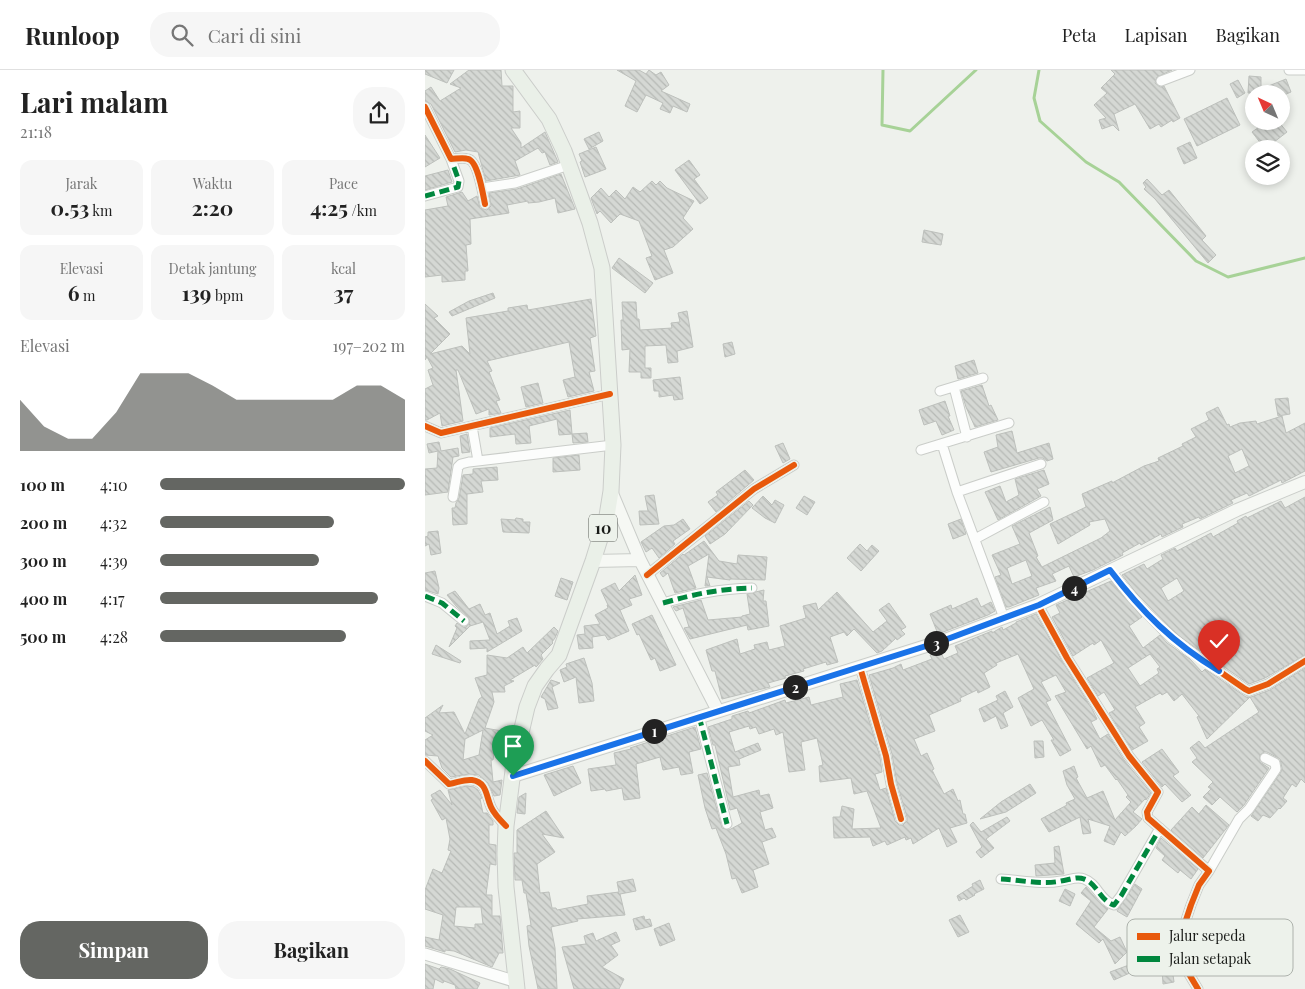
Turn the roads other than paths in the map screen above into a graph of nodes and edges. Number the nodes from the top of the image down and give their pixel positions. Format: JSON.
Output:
{"nodes":[{"id":1,"x":513,"y":70,"type":"edge"},
{"id":2,"x":1190,"y":70,"type":"edge"},
{"id":3,"x":1289,"y":70,"type":"edge"},
{"id":4,"x":1305,"y":70,"type":"edge"},
{"id":5,"x":1161,"y":81,"type":"dead end"},
{"id":6,"x":425,"y":107,"type":"edge"},
{"id":7,"x":451,"y":159,"type":"junction"},
{"id":8,"x":569,"y":165,"type":"junction"},
{"id":9,"x":482,"y":188,"type":"junction"},
{"id":10,"x":425,"y":196,"type":"edge"},
{"id":11,"x":485,"y":204,"type":"dead end"},
{"id":12,"x":983,"y":378,"type":"dead end"},
{"id":13,"x":954,"y":387,"type":"junction"},
{"id":14,"x":940,"y":391,"type":"dead end"},
{"id":15,"x":610,"y":394,"type":"junction"},
{"id":16,"x":1009,"y":423,"type":"dead end"},
{"id":17,"x":425,"y":426,"type":"edge"},
{"id":18,"x":472,"y":426,"type":"junction"},
{"id":19,"x":967,"y":436,"type":"junction"},
{"id":20,"x":942,"y":444,"type":"junction"},
{"id":21,"x":613,"y":445,"type":"junction"},
{"id":22,"x":921,"y":450,"type":"dead end"},
{"id":23,"x":478,"y":461,"type":"junction"},
{"id":24,"x":1041,"y":464,"type":"dead end"},
{"id":25,"x":794,"y":466,"type":"dead end"},
{"id":26,"x":1305,"y":482,"type":"edge"},
{"id":27,"x":611,"y":492,"type":"junction"},
{"id":28,"x":957,"y":492,"type":"junction"},
{"id":29,"x":453,"y":497,"type":"dead end"},
{"id":30,"x":1044,"y":502,"type":"dead end"},
{"id":31,"x":975,"y":539,"type":"junction"},
{"id":32,"x":640,"y":560,"type":"junction"},
{"id":33,"x":593,"y":561,"type":"junction"},
{"id":34,"x":1110,"y":570,"type":"junction"},
{"id":35,"x":647,"y":575,"type":"junction"},
{"id":36,"x":752,"y":588,"type":"dead end"},
{"id":37,"x":425,"y":596,"type":"edge"},
{"id":38,"x":663,"y":603,"type":"junction"},
{"id":39,"x":1039,"y":605,"type":"junction"},
{"id":40,"x":1005,"y":618,"type":"junction"},
{"id":41,"x":464,"y":621,"type":"dead end"},
{"id":42,"x":1305,"y":660,"type":"edge"},
{"id":43,"x":860,"y":666,"type":"junction"},
{"id":44,"x":718,"y":711,"type":"junction"},
{"id":45,"x":699,"y":716,"type":"junction"},
{"id":46,"x":1265,"y":758,"type":"dead end"},
{"id":47,"x":425,"y":760,"type":"edge"},
{"id":48,"x":513,"y":776,"type":"junction"},
{"id":49,"x":901,"y":819,"type":"dead end"},
{"id":50,"x":727,"y":824,"type":"dead end"},
{"id":51,"x":506,"y":826,"type":"junction"},
{"id":52,"x":1160,"y":828,"type":"junction"},
{"id":53,"x":1209,"y":871,"type":"junction"},
{"id":54,"x":1001,"y":879,"type":"dead end"},
{"id":55,"x":1186,"y":919,"type":"edge"},
{"id":56,"x":425,"y":954,"type":"edge"},
{"id":57,"x":1190,"y":976,"type":"edge"},
{"id":58,"x":517,"y":985,"type":"edge"},
{"id":59,"x":1198,"y":989,"type":"edge"}],
"edges":[{"from":1,"to":8,"type":"highway","number":"10"},
{"from":2,"to":5,"type":"street"},
{"from":3,"to":4,"type":"street"},
{"from":6,"to":7,"type":"street"},
{"from":7,"to":9,"type":"street"},
{"from":7,"to":10,"type":"street"},
{"from":8,"to":9,"type":"street"},
{"from":8,"to":15,"type":"highway","number":"10"},
{"from":9,"to":11,"type":"street"},
{"from":12,"to":13,"type":"street"},
{"from":13,"to":14,"type":"street"},
{"from":13,"to":19,"type":"street"},
{"from":15,"to":18,"type":"street"},
{"from":15,"to":21,"type":"highway","number":"10"},
{"from":16,"to":19,"type":"street"},
{"from":17,"to":18,"type":"street"},
{"from":18,"to":23,"type":"street"},
{"from":19,"to":20,"type":"street"},
{"from":20,"to":22,"type":"street"},
{"from":20,"to":28,"type":"street"},
{"from":21,"to":23,"type":"street"},
{"from":21,"to":27,"type":"highway","number":"10"},
{"from":23,"to":29,"type":"street"},
{"from":24,"to":28,"type":"street"},
{"from":25,"to":35,"type":"street"},
{"from":26,"to":34,"type":"main road"},
{"from":27,"to":32,"type":"main road"},
{"from":27,"to":33,"type":"highway","number":"10"},
{"from":28,"to":31,"type":"street"},
{"from":30,"to":31,"type":"street"},
{"from":31,"to":40,"type":"street"},
{"from":32,"to":33,"type":"main road"},
{"from":32,"to":35,"type":"main road"},
{"from":33,"to":48,"type":"highway","number":"10"},
{"from":34,"to":39,"type":"main road"},
{"from":34,"to":42,"type":"street"},
{"from":35,"to":38,"type":"main road"},
{"from":36,"to":38,"type":"street"},
{"from":37,"to":41,"type":"street"},
{"from":38,"to":44,"type":"main road"},
{"from":39,"to":40,"type":"main road"},
{"from":39,"to":52,"type":"street"},
{"from":40,"to":43,"type":"main road"},
{"from":43,"to":44,"type":"main road"},
{"from":43,"to":49,"type":"street"},
{"from":44,"to":45,"type":"main road"},
{"from":45,"to":48,"type":"main road"},
{"from":45,"to":50,"type":"street"},
{"from":46,"to":53,"type":"street"},
{"from":47,"to":51,"type":"street"},
{"from":48,"to":51,"type":"highway","number":"10"},
{"from":51,"to":58,"type":"highway","number":"10"},
{"from":52,"to":53,"type":"street"},
{"from":52,"to":54,"type":"street"},
{"from":53,"to":55,"type":"street"},
{"from":56,"to":58,"type":"street"},
{"from":57,"to":59,"type":"street"}]}
